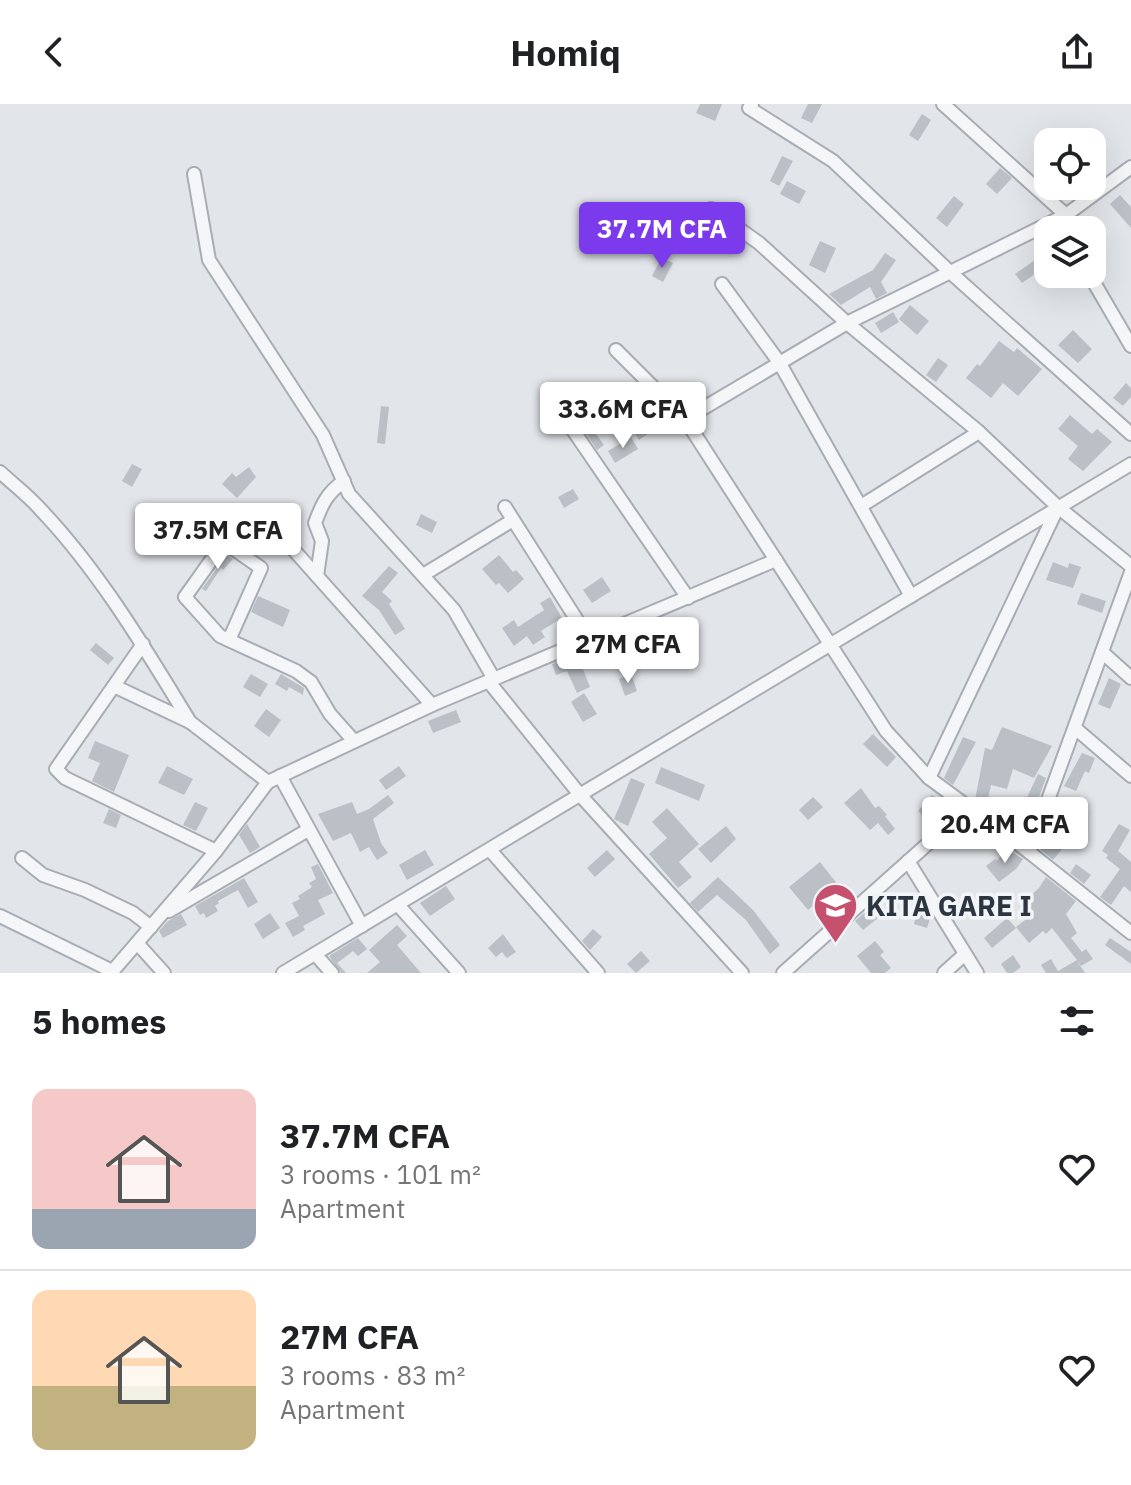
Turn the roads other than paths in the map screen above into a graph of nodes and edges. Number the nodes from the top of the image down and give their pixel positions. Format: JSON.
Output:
{"nodes":[{"id":1,"x":752,"y":104,"type":"edge"},
{"id":2,"x":943,"y":104,"type":"edge"},
{"id":3,"x":1131,"y":167,"type":"edge"},
{"id":4,"x":194,"y":174,"type":"dead end"},
{"id":5,"x":711,"y":209,"type":"dead end"},
{"id":6,"x":1066,"y":215,"type":"junction"},
{"id":7,"x":950,"y":272,"type":"junction"},
{"id":8,"x":722,"y":284,"type":"dead end"},
{"id":9,"x":1097,"y":288,"type":"edge"},
{"id":10,"x":847,"y":323,"type":"junction"},
{"id":11,"x":1131,"y":346,"type":"edge"},
{"id":12,"x":616,"y":350,"type":"dead end"},
{"id":13,"x":779,"y":362,"type":"junction"},
{"id":14,"x":562,"y":414,"type":"dead end"},
{"id":15,"x":685,"y":419,"type":"junction"},
{"id":16,"x":1128,"y":425,"type":"edge"},
{"id":17,"x":979,"y":432,"type":"junction"},
{"id":18,"x":1131,"y":464,"type":"edge"},
{"id":19,"x":0,"y":472,"type":"edge"},
{"id":20,"x":344,"y":481,"type":"junction"},
{"id":21,"x":861,"y":506,"type":"junction"},
{"id":22,"x":505,"y":507,"type":"dead end"},
{"id":23,"x":1058,"y":507,"type":"junction"},
{"id":24,"x":242,"y":517,"type":"dead end"},
{"id":25,"x":513,"y":520,"type":"junction"},
{"id":26,"x":224,"y":542,"type":"junction"},
{"id":27,"x":292,"y":548,"type":"dead end"},
{"id":28,"x":776,"y":560,"type":"junction"},
{"id":29,"x":1131,"y":566,"type":"edge"},
{"id":30,"x":1131,"y":572,"type":"edge"},
{"id":31,"x":423,"y":575,"type":"junction"},
{"id":32,"x":317,"y":576,"type":"junction"},
{"id":33,"x":911,"y":596,"type":"junction"},
{"id":34,"x":688,"y":598,"type":"junction"},
{"id":35,"x":589,"y":639,"type":"junction"},
{"id":36,"x":229,"y":640,"type":"junction"},
{"id":37,"x":143,"y":644,"type":"junction"},
{"id":38,"x":830,"y":645,"type":"junction"},
{"id":39,"x":1102,"y":652,"type":"junction"},
{"id":40,"x":1131,"y":678,"type":"edge"},
{"id":41,"x":492,"y":680,"type":"junction"},
{"id":42,"x":114,"y":686,"type":"junction"},
{"id":43,"x":432,"y":705,"type":"junction"},
{"id":44,"x":190,"y":722,"type":"junction"},
{"id":45,"x":1075,"y":728,"type":"junction"},
{"id":46,"x":354,"y":741,"type":"junction"},
{"id":47,"x":1131,"y":776,"type":"edge"},
{"id":48,"x":929,"y":778,"type":"junction"},
{"id":49,"x":274,"y":779,"type":"junction"},
{"id":50,"x":581,"y":796,"type":"junction"},
{"id":51,"x":969,"y":807,"type":"junction"},
{"id":52,"x":308,"y":830,"type":"junction"},
{"id":53,"x":490,"y":850,"type":"junction"},
{"id":54,"x":216,"y":851,"type":"junction"},
{"id":55,"x":1029,"y":852,"type":"junction"},
{"id":56,"x":22,"y":858,"type":"dead end"},
{"id":57,"x":908,"y":861,"type":"junction"},
{"id":58,"x":398,"y":905,"type":"junction"},
{"id":59,"x":0,"y":916,"type":"edge"},
{"id":60,"x":160,"y":916,"type":"junction"},
{"id":61,"x":362,"y":926,"type":"junction"},
{"id":62,"x":151,"y":927,"type":"junction"},
{"id":63,"x":1131,"y":933,"type":"edge"},
{"id":64,"x":137,"y":943,"type":"junction"},
{"id":65,"x":315,"y":954,"type":"junction"},
{"id":66,"x":965,"y":954,"type":"junction"},
{"id":67,"x":112,"y":972,"type":"edge"},
{"id":68,"x":164,"y":973,"type":"edge"},
{"id":69,"x":283,"y":973,"type":"edge"},
{"id":70,"x":332,"y":973,"type":"edge"},
{"id":71,"x":459,"y":973,"type":"edge"},
{"id":72,"x":598,"y":973,"type":"edge"},
{"id":73,"x":742,"y":973,"type":"edge"},
{"id":74,"x":783,"y":973,"type":"edge"},
{"id":75,"x":944,"y":973,"type":"edge"},
{"id":76,"x":977,"y":973,"type":"edge"}],
"edges":[{"from":1,"to":7,"type":"street"},
{"from":2,"to":6,"type":"street"},
{"from":3,"to":6,"type":"street"},
{"from":4,"to":20,"type":"street"},
{"from":5,"to":10,"type":"street"},
{"from":6,"to":7,"type":"street"},
{"from":7,"to":10,"type":"street"},
{"from":7,"to":16,"type":"street"},
{"from":8,"to":13,"type":"street"},
{"from":9,"to":11,"type":"street"},
{"from":10,"to":13,"type":"street"},
{"from":10,"to":17,"type":"street"},
{"from":12,"to":15,"type":"street"},
{"from":13,"to":15,"type":"street"},
{"from":13,"to":21,"type":"street"},
{"from":14,"to":34,"type":"street"},
{"from":15,"to":28,"type":"street"},
{"from":17,"to":21,"type":"street"},
{"from":17,"to":23,"type":"street"},
{"from":18,"to":23,"type":"street"},
{"from":19,"to":37,"type":"street"},
{"from":20,"to":31,"type":"street"},
{"from":20,"to":32,"type":"street"},
{"from":21,"to":33,"type":"street"},
{"from":22,"to":25,"type":"street"},
{"from":23,"to":29,"type":"street"},
{"from":23,"to":33,"type":"street"},
{"from":23,"to":48,"type":"street"},
{"from":24,"to":26,"type":"street"},
{"from":25,"to":31,"type":"street"},
{"from":25,"to":35,"type":"street"},
{"from":26,"to":36,"type":"street"},
{"from":26,"to":36,"type":"street"},
{"from":27,"to":32,"type":"street"},
{"from":28,"to":34,"type":"street"},
{"from":28,"to":38,"type":"street"},
{"from":30,"to":39,"type":"street"},
{"from":31,"to":41,"type":"street"},
{"from":32,"to":43,"type":"street"},
{"from":33,"to":38,"type":"street"},
{"from":34,"to":35,"type":"street"},
{"from":35,"to":41,"type":"street"},
{"from":36,"to":46,"type":"street"},
{"from":37,"to":42,"type":"street"},
{"from":37,"to":44,"type":"street"},
{"from":38,"to":48,"type":"street"},
{"from":38,"to":50,"type":"street"},
{"from":39,"to":40,"type":"street"},
{"from":39,"to":45,"type":"street"},
{"from":41,"to":43,"type":"street"},
{"from":41,"to":50,"type":"street"},
{"from":42,"to":44,"type":"street"},
{"from":42,"to":54,"type":"street"},
{"from":43,"to":46,"type":"street"},
{"from":44,"to":49,"type":"street"},
{"from":45,"to":47,"type":"street"},
{"from":45,"to":55,"type":"street"},
{"from":46,"to":49,"type":"street"},
{"from":48,"to":51,"type":"street"},
{"from":49,"to":52,"type":"street"},
{"from":49,"to":54,"type":"street"},
{"from":50,"to":53,"type":"street"},
{"from":50,"to":73,"type":"street"},
{"from":51,"to":55,"type":"street"},
{"from":51,"to":57,"type":"street"},
{"from":52,"to":60,"type":"street"},
{"from":52,"to":61,"type":"street"},
{"from":53,"to":58,"type":"street"},
{"from":53,"to":72,"type":"street"},
{"from":54,"to":60,"type":"street"},
{"from":55,"to":63,"type":"street"},
{"from":56,"to":62,"type":"street"},
{"from":57,"to":66,"type":"street"},
{"from":57,"to":74,"type":"street"},
{"from":58,"to":61,"type":"street"},
{"from":58,"to":71,"type":"street"},
{"from":59,"to":67,"type":"street"},
{"from":60,"to":62,"type":"street"},
{"from":61,"to":65,"type":"street"},
{"from":62,"to":64,"type":"street"},
{"from":64,"to":67,"type":"street"},
{"from":64,"to":68,"type":"street"},
{"from":65,"to":69,"type":"street"},
{"from":65,"to":70,"type":"street"},
{"from":66,"to":75,"type":"street"},
{"from":66,"to":76,"type":"street"}]}
